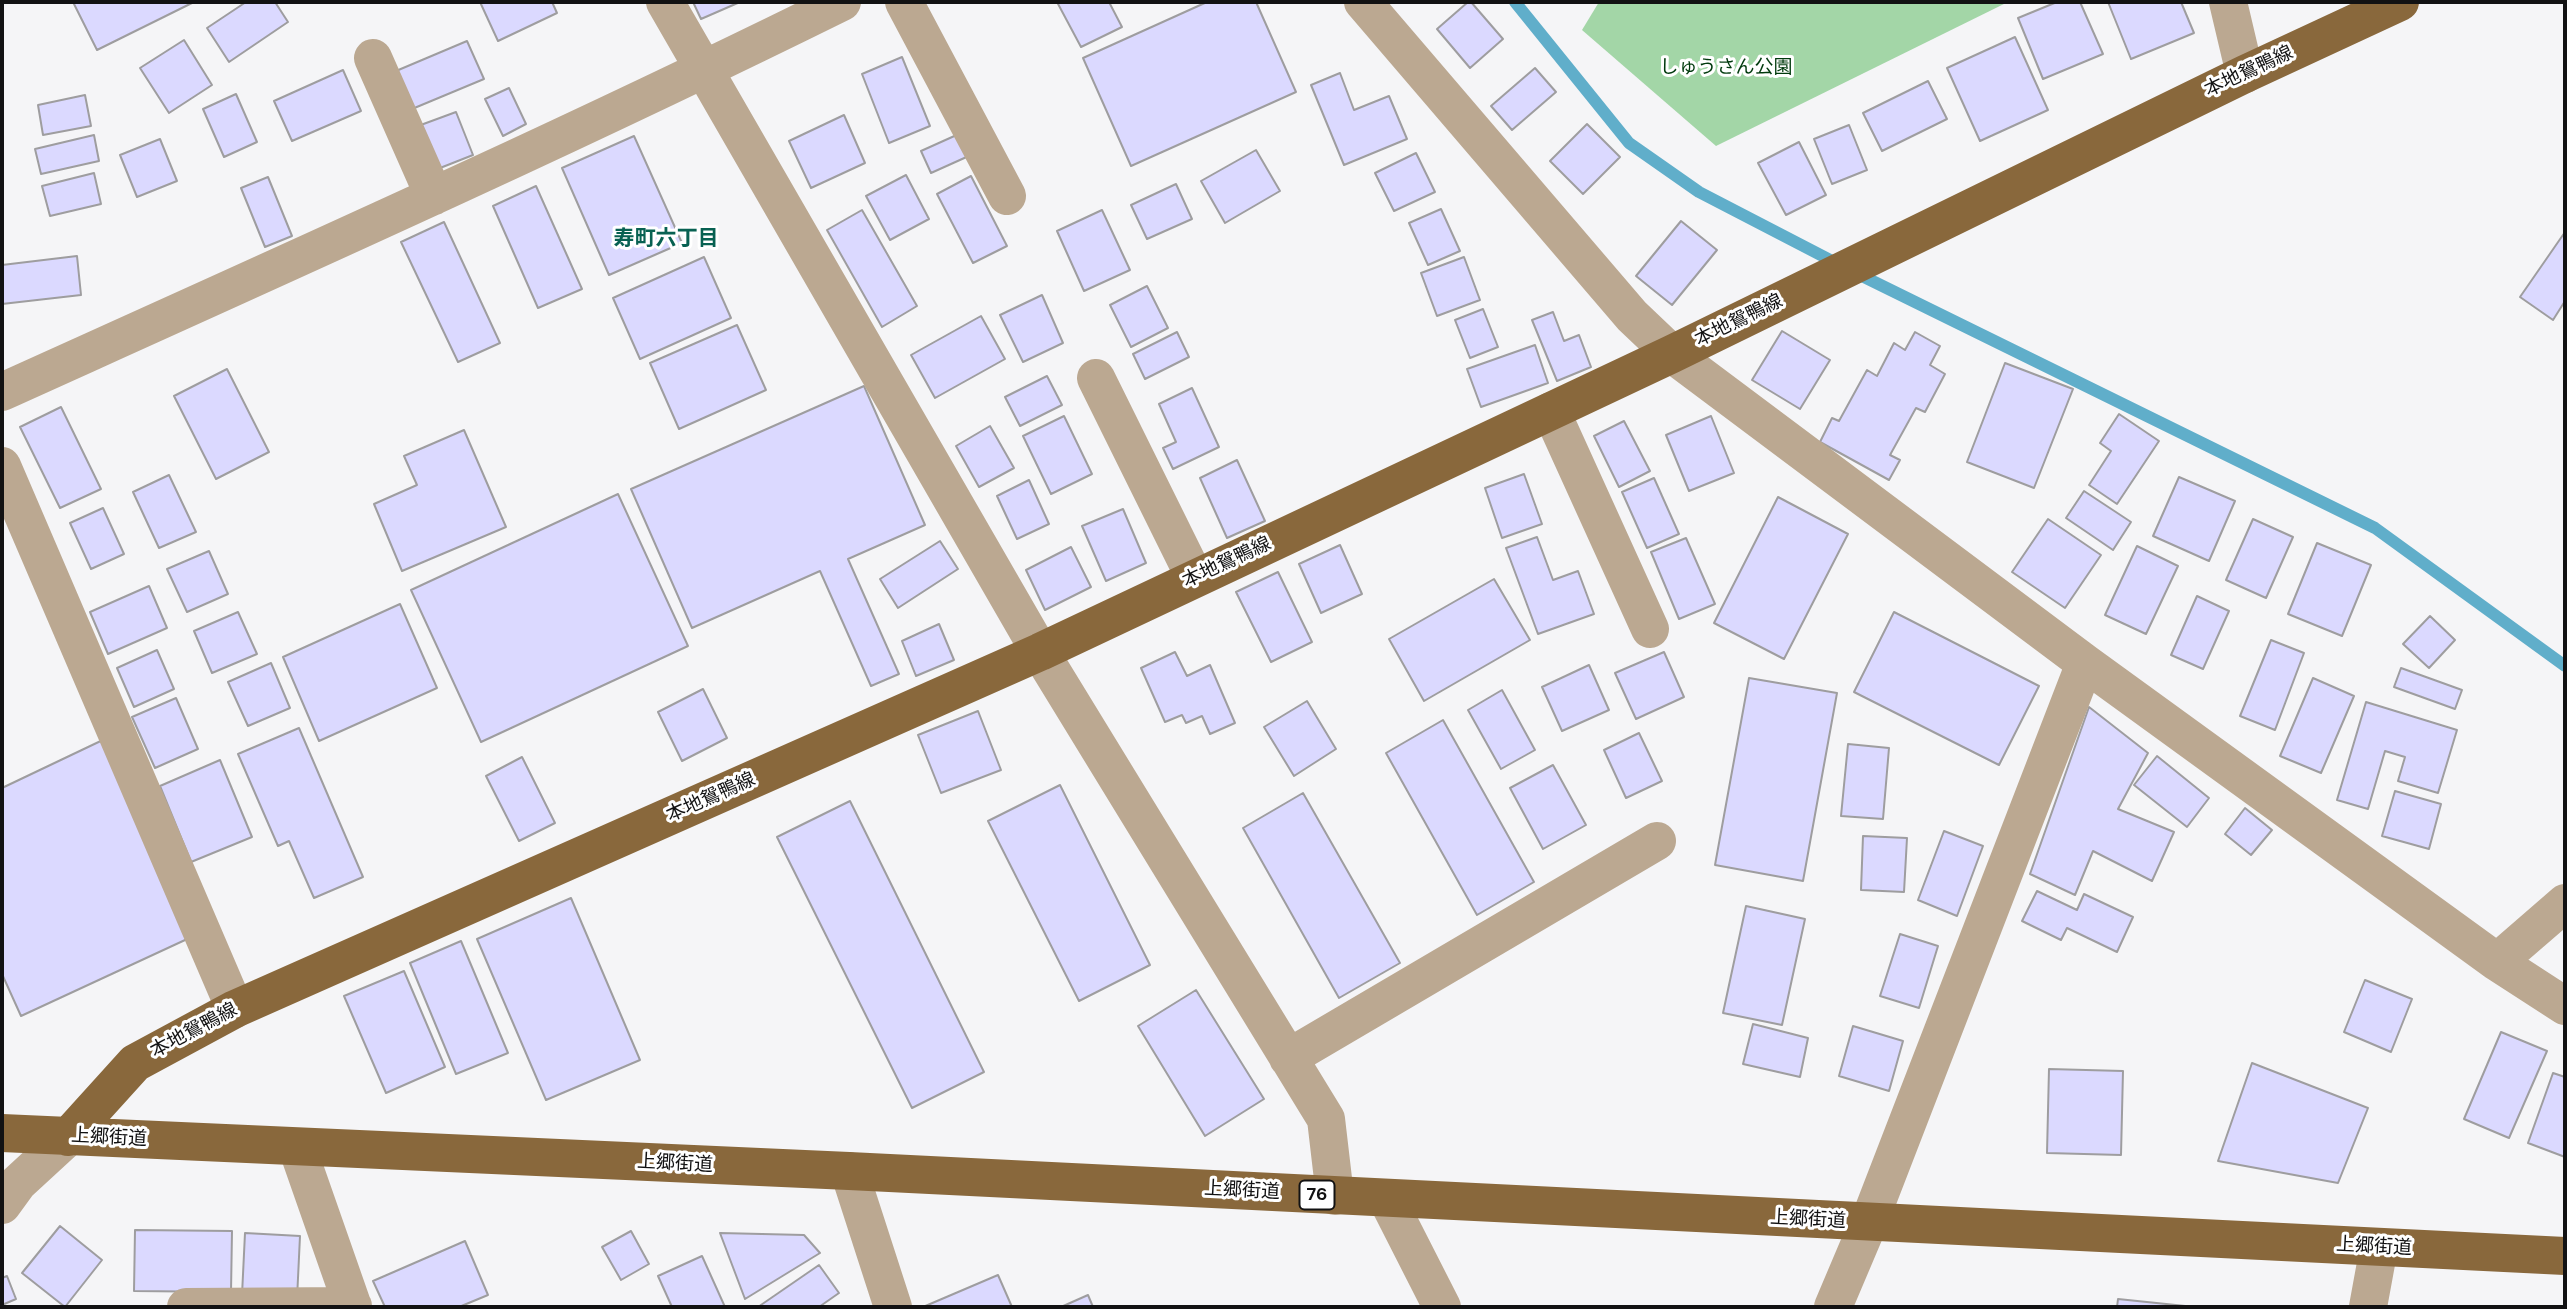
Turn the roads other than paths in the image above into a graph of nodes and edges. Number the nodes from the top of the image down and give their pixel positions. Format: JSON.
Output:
{"nodes":[{"id":1,"x":665,"y":2,"type":"edge"},
{"id":2,"x":842,"y":2,"type":"edge"},
{"id":3,"x":904,"y":2,"type":"edge"},
{"id":4,"x":1363,"y":2,"type":"edge"},
{"id":5,"x":2228,"y":2,"type":"edge"},
{"id":6,"x":2400,"y":2,"type":"edge"},
{"id":7,"x":373,"y":58,"type":"dead end"},
{"id":8,"x":704,"y":70,"type":"junction"},
{"id":9,"x":2245,"y":74,"type":"junction"},
{"id":10,"x":434,"y":196,"type":"junction"},
{"id":11,"x":1007,"y":196,"type":"dead end"},
{"id":12,"x":1672,"y":354,"type":"junction"},
{"id":13,"x":1096,"y":379,"type":"dead end"},
{"id":14,"x":2,"y":392,"type":"edge"},
{"id":15,"x":1551,"y":411,"type":"junction"},
{"id":16,"x":2,"y":466,"type":"edge"},
{"id":17,"x":1195,"y":578,"type":"junction"},
{"id":18,"x":1650,"y":629,"type":"dead end"},
{"id":19,"x":1040,"y":652,"type":"junction"},
{"id":20,"x":2085,"y":663,"type":"junction"},
{"id":21,"x":1657,"y":841,"type":"dead end"},
{"id":22,"x":2565,"y":904,"type":"edge"},
{"id":23,"x":2497,"y":962,"type":"junction"},
{"id":24,"x":2565,"y":1006,"type":"edge"},
{"id":25,"x":235,"y":1009,"type":"junction"},
{"id":26,"x":1288,"y":1058,"type":"junction"},
{"id":27,"x":2,"y":1133,"type":"edge"},
{"id":28,"x":68,"y":1137,"type":"junction"},
{"id":29,"x":296,"y":1147,"type":"junction"},
{"id":30,"x":849,"y":1171,"type":"junction"},
{"id":31,"x":1335,"y":1196,"type":"junction"},
{"id":32,"x":1388,"y":1199,"type":"junction"},
{"id":33,"x":2,"y":1205,"type":"edge"},
{"id":34,"x":1869,"y":1222,"type":"junction"},
{"id":35,"x":2379,"y":1247,"type":"junction"},
{"id":36,"x":2565,"y":1256,"type":"edge"},
{"id":37,"x":186,"y":1307,"type":"edge"},
{"id":38,"x":353,"y":1307,"type":"edge"},
{"id":39,"x":893,"y":1307,"type":"edge"},
{"id":40,"x":1442,"y":1307,"type":"edge"},
{"id":41,"x":1833,"y":1307,"type":"edge"},
{"id":42,"x":2368,"y":1307,"type":"edge"}],
"edges":[{"from":1,"to":8,"type":"street"},
{"from":2,"to":8,"type":"street"},
{"from":3,"to":11,"type":"street"},
{"from":4,"to":12,"type":"street"},
{"from":5,"to":9,"type":"street"},
{"from":6,"to":9,"type":"main road","name":"本地鴛鴨線"},
{"from":7,"to":10,"type":"street"},
{"from":8,"to":10,"type":"street"},
{"from":8,"to":19,"type":"street"},
{"from":9,"to":12,"type":"main road","name":"本地鴛鴨線"},
{"from":10,"to":14,"type":"street"},
{"from":12,"to":15,"type":"main road","name":"本地鴛鴨線"},
{"from":12,"to":20,"type":"street"},
{"from":13,"to":17,"type":"street"},
{"from":15,"to":17,"type":"main road","name":"本地鴛鴨線"},
{"from":15,"to":18,"type":"street"},
{"from":16,"to":25,"type":"street"},
{"from":17,"to":19,"type":"main road","name":"本地鴛鴨線"},
{"from":19,"to":25,"type":"main road","name":"本地鴛鴨線"},
{"from":19,"to":26,"type":"street"},
{"from":20,"to":23,"type":"street"},
{"from":20,"to":34,"type":"street"},
{"from":21,"to":26,"type":"street"},
{"from":22,"to":23,"type":"street"},
{"from":23,"to":24,"type":"street"},
{"from":25,"to":28,"type":"main road","name":"本地鴛鴨線"},
{"from":26,"to":31,"type":"street"},
{"from":27,"to":28,"type":"main road","name":"上郷街道","number":"76"},
{"from":28,"to":29,"type":"main road","name":"上郷街道","number":"76"},
{"from":28,"to":33,"type":"street"},
{"from":29,"to":30,"type":"main road","name":"上郷街道","number":"76"},
{"from":29,"to":38,"type":"street"},
{"from":30,"to":31,"type":"main road","name":"上郷街道","number":"76"},
{"from":30,"to":39,"type":"street"},
{"from":31,"to":32,"type":"main road","name":"上郷街道","number":"76"},
{"from":32,"to":34,"type":"main road","name":"上郷街道","number":"76"},
{"from":32,"to":40,"type":"street"},
{"from":34,"to":35,"type":"main road","name":"上郷街道","number":"76"},
{"from":34,"to":41,"type":"street"},
{"from":35,"to":36,"type":"main road","name":"上郷街道","number":"76"},
{"from":35,"to":42,"type":"street"},
{"from":37,"to":38,"type":"street"}]}
